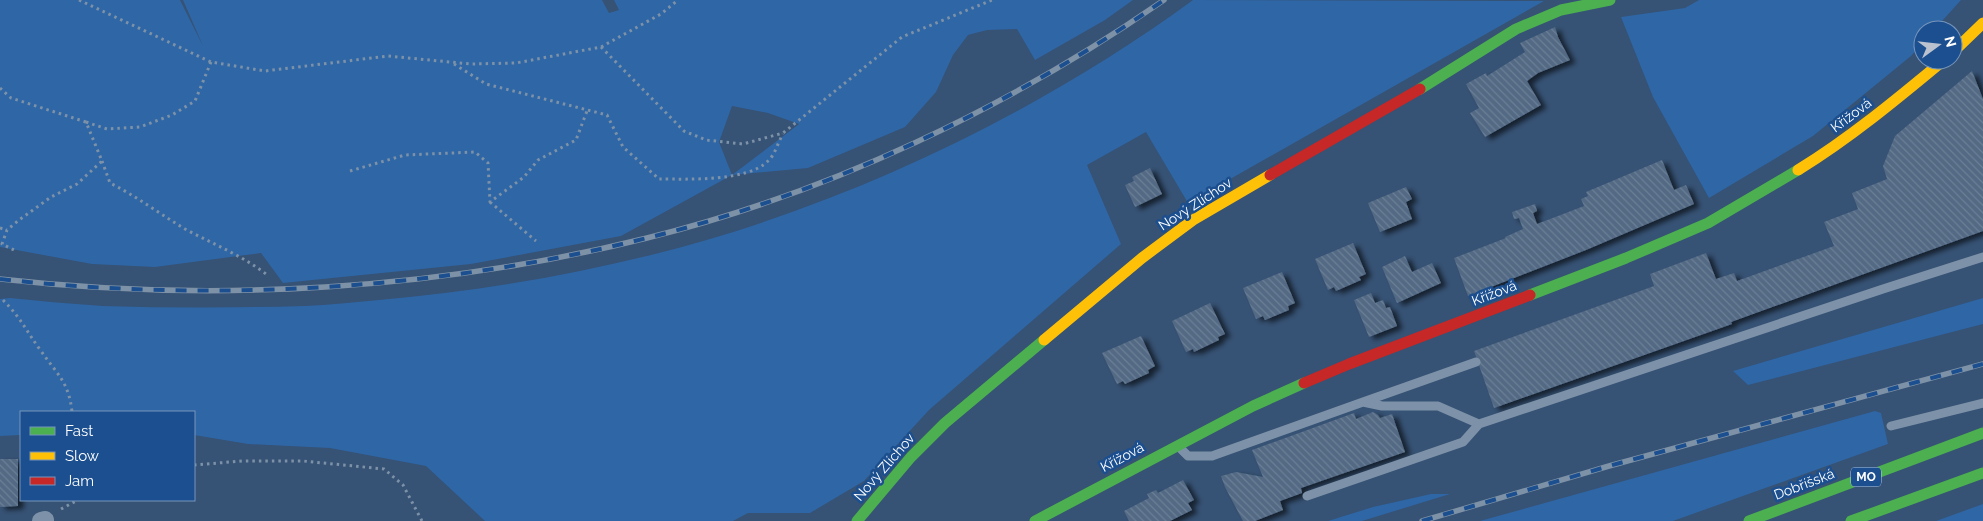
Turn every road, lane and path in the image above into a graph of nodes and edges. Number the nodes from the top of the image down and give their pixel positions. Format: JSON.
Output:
{"nodes":[{"id":1,"x":79,"y":0,"type":"edge"},
{"id":2,"x":678,"y":0,"type":"edge"},
{"id":3,"x":992,"y":0,"type":"edge"},
{"id":4,"x":1610,"y":0,"type":"edge"},
{"id":5,"x":1983,"y":23,"type":"edge"},
{"id":6,"x":1963,"y":42,"type":"edge"},
{"id":7,"x":601,"y":48,"type":"junction"},
{"id":8,"x":211,"y":62,"type":"junction"},
{"id":9,"x":452,"y":63,"type":"junction"},
{"id":10,"x":1932,"y":70,"type":"edge"},
{"id":11,"x":0,"y":88,"type":"edge"},
{"id":12,"x":587,"y":110,"type":"junction"},
{"id":13,"x":86,"y":122,"type":"junction"},
{"id":14,"x":783,"y":133,"type":"junction"},
{"id":15,"x":102,"y":161,"type":"junction"},
{"id":16,"x":350,"y":171,"type":"dead end"},
{"id":17,"x":490,"y":202,"type":"junction"},
{"id":18,"x":0,"y":228,"type":"edge"},
{"id":19,"x":7,"y":230,"type":"junction"},
{"id":20,"x":536,"y":241,"type":"dead end"},
{"id":21,"x":16,"y":251,"type":"dead end"},
{"id":22,"x":1983,"y":257,"type":"edge"},
{"id":23,"x":266,"y":274,"type":"dead end"},
{"id":24,"x":3,"y":300,"type":"dead end"},
{"id":25,"x":1476,"y":362,"type":"dead end"},
{"id":26,"x":1363,"y":402,"type":"junction"},
{"id":27,"x":1983,"y":403,"type":"edge"},
{"id":28,"x":72,"y":411,"type":"edge"},
{"id":29,"x":1479,"y":424,"type":"junction"},
{"id":30,"x":1891,"y":426,"type":"dead end"},
{"id":31,"x":1983,"y":433,"type":"edge"},
{"id":32,"x":1177,"y":446,"type":"junction"},
{"id":33,"x":195,"y":464,"type":"edge"},
{"id":34,"x":1983,"y":473,"type":"edge"},
{"id":35,"x":1307,"y":496,"type":"dead end"},
{"id":36,"x":45,"y":520,"type":"edge"},
{"id":37,"x":41,"y":521,"type":"edge"},
{"id":38,"x":422,"y":521,"type":"edge"},
{"id":39,"x":857,"y":521,"type":"edge"},
{"id":40,"x":1035,"y":521,"type":"edge"},
{"id":41,"x":1749,"y":521,"type":"edge"},
{"id":42,"x":1850,"y":521,"type":"edge"}],
"edges":[{"from":1,"to":8,"type":"path"},
{"from":2,"to":7,"type":"path"},
{"from":3,"to":14,"type":"path"},
{"from":4,"to":39,"type":"main road","name":"Nový Zlíchov"},
{"from":5,"to":6,"type":"main road"},
{"from":7,"to":9,"type":"path"},
{"from":7,"to":14,"type":"path"},
{"from":8,"to":9,"type":"path"},
{"from":8,"to":13,"type":"path"},
{"from":9,"to":12,"type":"path"},
{"from":10,"to":32,"type":"main road","name":"Křížová"},
{"from":11,"to":13,"type":"path"},
{"from":12,"to":14,"type":"path"},
{"from":12,"to":17,"type":"path"},
{"from":13,"to":15,"type":"path"},
{"from":15,"to":19,"type":"path"},
{"from":15,"to":23,"type":"path"},
{"from":16,"to":17,"type":"path"},
{"from":17,"to":20,"type":"path"},
{"from":18,"to":19,"type":"path"},
{"from":19,"to":21,"type":"path"},
{"from":22,"to":29,"type":"lane"},
{"from":24,"to":28,"type":"path"},
{"from":25,"to":26,"type":"lane"},
{"from":26,"to":29,"type":"lane"},
{"from":26,"to":32,"type":"lane"},
{"from":27,"to":30,"type":"lane"},
{"from":29,"to":35,"type":"lane"},
{"from":31,"to":41,"type":"main road","name":"Dobříšská","number":"MO"},
{"from":32,"to":40,"type":"main road","name":"Křížová"},
{"from":33,"to":38,"type":"path"},
{"from":34,"to":42,"type":"main road"},
{"from":36,"to":37,"type":"street"}]}
